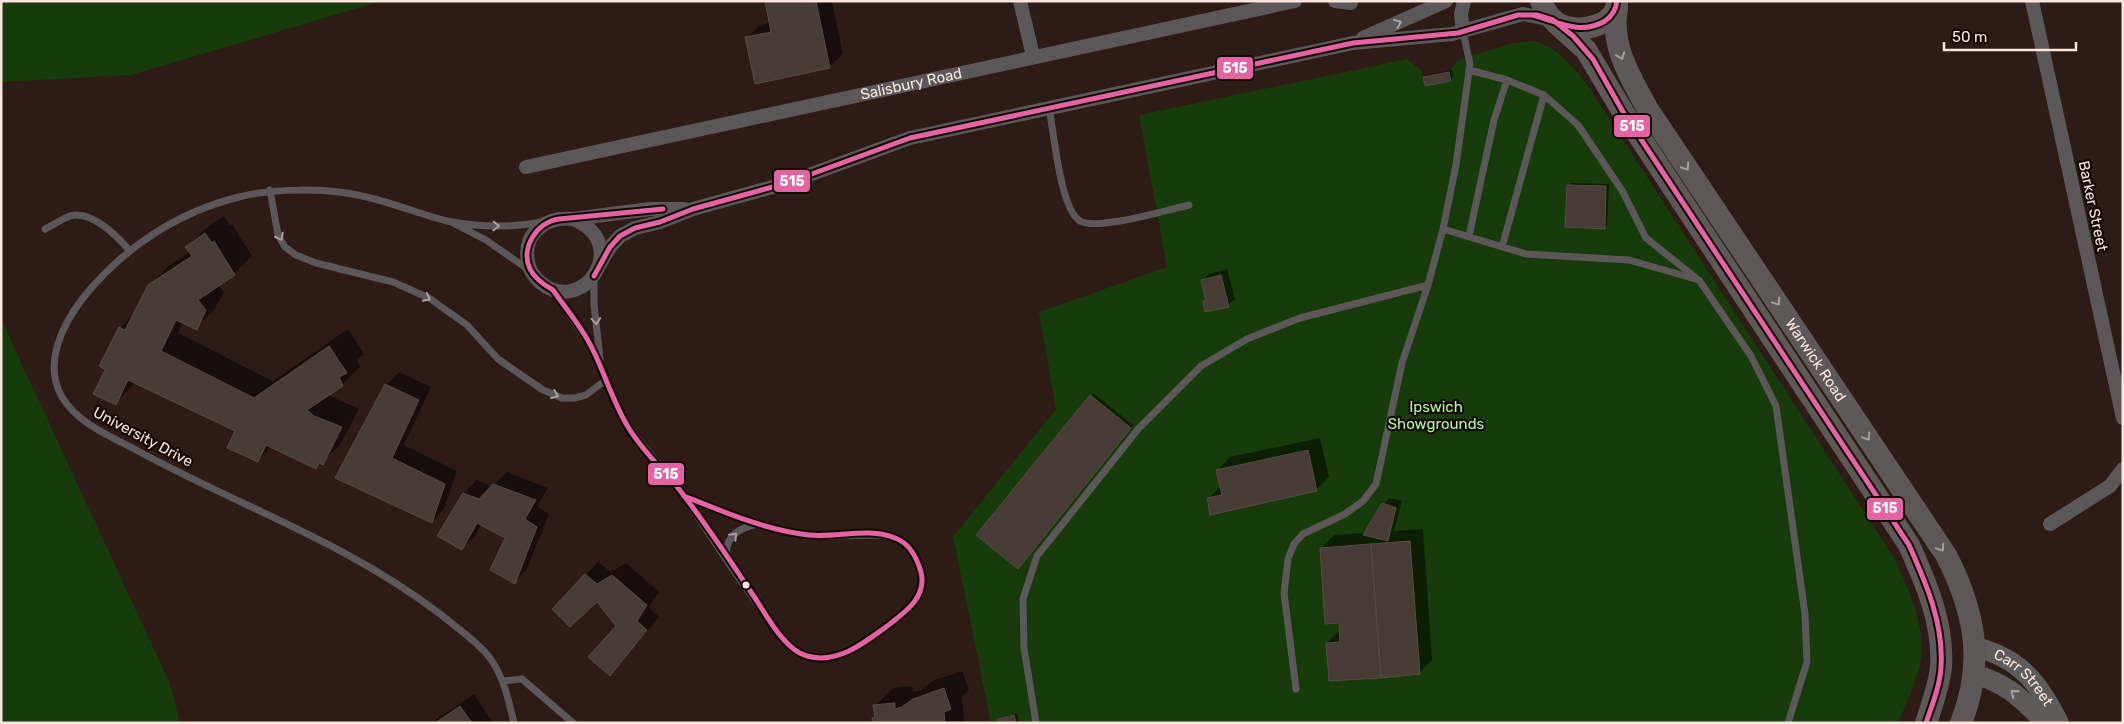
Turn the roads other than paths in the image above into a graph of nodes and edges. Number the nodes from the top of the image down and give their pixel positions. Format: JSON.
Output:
{"nodes":[{"id":1,"x":1020,"y":1,"type":"edge"},
{"id":2,"x":1295,"y":1,"type":"edge"},
{"id":3,"x":1335,"y":1,"type":"edge"},
{"id":4,"x":1446,"y":1,"type":"edge"},
{"id":5,"x":1464,"y":1,"type":"edge"},
{"id":6,"x":2032,"y":1,"type":"edge"},
{"id":7,"x":1352,"y":2,"type":"edge"},
{"id":8,"x":1618,"y":4,"type":"edge"},
{"id":9,"x":1550,"y":15,"type":"edge"},
{"id":10,"x":1463,"y":32,"type":"junction"},
{"id":11,"x":1353,"y":43,"type":"junction"},
{"id":12,"x":1033,"y":56,"type":"junction"},
{"id":13,"x":1469,"y":70,"type":"junction"},
{"id":14,"x":1507,"y":80,"type":"junction"},
{"id":15,"x":1544,"y":95,"type":"junction"},
{"id":16,"x":1049,"y":108,"type":"junction"},
{"id":17,"x":526,"y":167,"type":"dead end"},
{"id":18,"x":270,"y":190,"type":"junction"},
{"id":19,"x":1188,"y":205,"type":"dead end"},
{"id":20,"x":693,"y":210,"type":"junction"},
{"id":21,"x":573,"y":219,"type":"junction"},
{"id":22,"x":447,"y":221,"type":"junction"},
{"id":23,"x":548,"y":221,"type":"junction"},
{"id":24,"x":45,"y":229,"type":"dead end"},
{"id":25,"x":1443,"y":229,"type":"junction"},
{"id":26,"x":1468,"y":236,"type":"junction"},
{"id":27,"x":1502,"y":247,"type":"junction"},
{"id":28,"x":130,"y":251,"type":"junction"},
{"id":29,"x":597,"y":270,"type":"junction"},
{"id":30,"x":531,"y":272,"type":"junction"},
{"id":31,"x":1699,"y":280,"type":"junction"},
{"id":32,"x":1428,"y":285,"type":"junction"},
{"id":33,"x":553,"y":290,"type":"junction"},
{"id":34,"x":601,"y":366,"type":"junction"},
{"id":35,"x":606,"y":380,"type":"junction"},
{"id":36,"x":2123,"y":418,"type":"edge"},
{"id":37,"x":2123,"y":469,"type":"edge"},
{"id":38,"x":684,"y":496,"type":"junction"},
{"id":39,"x":758,"y":524,"type":"junction"},
{"id":40,"x":2050,"y":524,"type":"dead end"},
{"id":41,"x":728,"y":560,"type":"junction"},
{"id":42,"x":1975,"y":647,"type":"junction"},
{"id":43,"x":1941,"y":655,"type":"junction"},
{"id":44,"x":1974,"y":674,"type":"junction"},
{"id":45,"x":503,"y":681,"type":"junction"},
{"id":46,"x":1296,"y":689,"type":"dead end"},
{"id":47,"x":514,"y":723,"type":"edge"},
{"id":48,"x":573,"y":723,"type":"edge"},
{"id":49,"x":1036,"y":723,"type":"edge"},
{"id":50,"x":1788,"y":723,"type":"edge"},
{"id":51,"x":1926,"y":723,"type":"edge"},
{"id":52,"x":1961,"y":723,"type":"edge"},
{"id":53,"x":2046,"y":723,"type":"edge"},
{"id":54,"x":2059,"y":723,"type":"edge"}],
"edges":[{"from":1,"to":12,"type":"street"},
{"from":2,"to":12,"type":"street","name":"Salisbury Road"},
{"from":3,"to":7,"type":"street"},
{"from":11,"to":4,"type":"street","one_way":true},
{"from":5,"to":10,"type":"street"},
{"from":6,"to":36,"type":"street","name":"Barker Street"},
{"from":8,"to":9,"type":"main road"},
{"from":8,"to":42,"type":"main road","name":"Warwick Road","one_way":true},
{"from":9,"to":10,"type":"street"},
{"from":9,"to":43,"type":"main road","name":"Warwick Road"},
{"from":10,"to":11,"type":"street"},
{"from":10,"to":13,"type":"lane"},
{"from":11,"to":16,"type":"street"},
{"from":12,"to":17,"type":"street","name":"Salisbury Road"},
{"from":13,"to":14,"type":"lane"},
{"from":13,"to":25,"type":"lane"},
{"from":14,"to":15,"type":"lane"},
{"from":14,"to":26,"type":"lane"},
{"from":15,"to":27,"type":"lane"},
{"from":15,"to":31,"type":"lane"},
{"from":16,"to":19,"type":"lane"},
{"from":16,"to":20,"type":"street"},
{"from":18,"to":22,"type":"lane","name":"University Drive"},
{"from":18,"to":28,"type":"lane","name":"University Drive"},
{"from":18,"to":35,"type":"lane","one_way":true},
{"from":20,"to":21,"type":"street"},
{"from":20,"to":29,"type":"street"},
{"from":21,"to":23,"type":"street"},
{"from":21,"to":29,"type":"street"},
{"from":22,"to":23,"type":"lane","name":"University Drive","one_way":true},
{"from":22,"to":30,"type":"lane","name":"University Drive"},
{"from":23,"to":30,"type":"street"},
{"from":24,"to":28,"type":"lane"},
{"from":25,"to":26,"type":"lane"},
{"from":25,"to":32,"type":"lane"},
{"from":26,"to":27,"type":"lane"},
{"from":27,"to":31,"type":"lane"},
{"from":28,"to":45,"type":"lane","name":"University Drive"},
{"from":29,"to":33,"type":"street"},
{"from":29,"to":34,"type":"lane","one_way":true},
{"from":30,"to":33,"type":"street"},
{"from":31,"to":50,"type":"lane"},
{"from":32,"to":46,"type":"lane"},
{"from":32,"to":49,"type":"lane"},
{"from":33,"to":34,"type":"lane"},
{"from":34,"to":35,"type":"lane"},
{"from":35,"to":38,"type":"lane"},
{"from":37,"to":40,"type":"street"},
{"from":38,"to":39,"type":"lane"},
{"from":38,"to":41,"type":"lane"},
{"from":41,"to":39,"type":"lane","one_way":true},
{"from":39,"to":41,"type":"lane"},
{"from":42,"to":43,"type":"main road"},
{"from":42,"to":44,"type":"main road","name":"Warwick Road"},
{"from":42,"to":54,"type":"main road","name":"Carr Street"},
{"from":43,"to":44,"type":"main road"},
{"from":43,"to":51,"type":"main road","name":"Warwick Road"},
{"from":44,"to":52,"type":"main road","name":"Warwick Road"},
{"from":53,"to":44,"type":"main road","name":"Carr Street","one_way":true},
{"from":45,"to":47,"type":"lane","name":"University Drive"},
{"from":45,"to":48,"type":"lane"}]}
